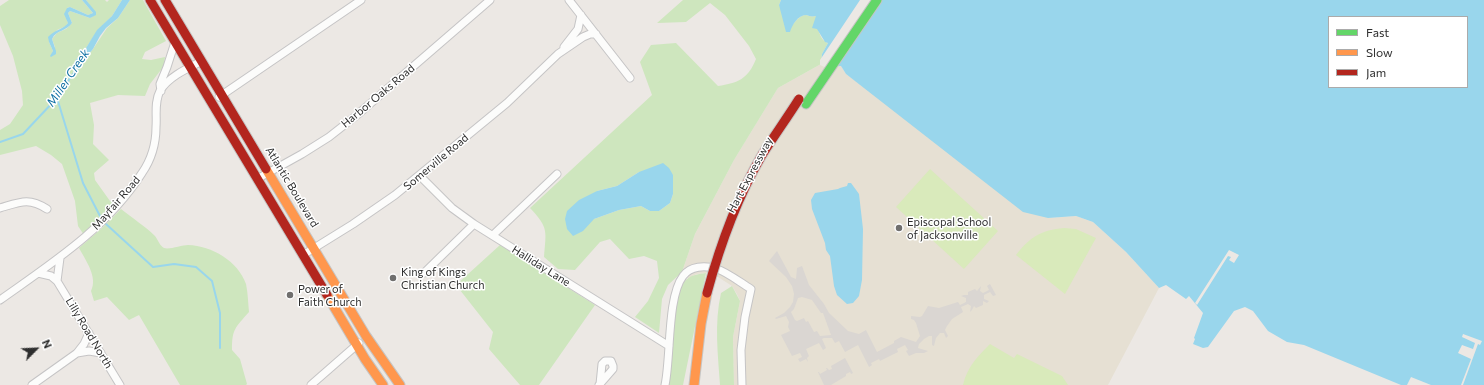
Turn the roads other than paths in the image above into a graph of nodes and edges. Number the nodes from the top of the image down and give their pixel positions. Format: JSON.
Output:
{"nodes":[{"id":1,"x":150,"y":0,"type":"edge"},
{"id":2,"x":165,"y":0,"type":"edge"},
{"id":3,"x":361,"y":0,"type":"edge"},
{"id":4,"x":490,"y":0,"type":"edge"},
{"id":5,"x":569,"y":0,"type":"edge"},
{"id":6,"x":866,"y":0,"type":"edge"},
{"id":7,"x":877,"y":0,"type":"edge"},
{"id":8,"x":581,"y":15,"type":"junction"},
{"id":9,"x":596,"y":34,"type":"junction"},
{"id":10,"x":175,"y":42,"type":"junction"},
{"id":11,"x":558,"y":54,"type":"junction"},
{"id":12,"x":202,"y":61,"type":"junction"},
{"id":13,"x":190,"y":67,"type":"junction"},
{"id":14,"x":630,"y":78,"type":"dead end"},
{"id":15,"x":160,"y":91,"type":"junction"},
{"id":16,"x":222,"y":95,"type":"junction"},
{"id":17,"x":211,"y":103,"type":"junction"},
{"id":18,"x":269,"y":172,"type":"junction"},
{"id":19,"x":558,"y":174,"type":"dead end"},
{"id":20,"x":420,"y":176,"type":"junction"},
{"id":21,"x":257,"y":179,"type":"junction"},
{"id":22,"x":0,"y":208,"type":"edge"},
{"id":23,"x":48,"y":209,"type":"dead end"},
{"id":24,"x":474,"y":224,"type":"junction"},
{"id":25,"x":493,"y":235,"type":"junction"},
{"id":26,"x":314,"y":248,"type":"junction"},
{"id":27,"x":303,"y":255,"type":"junction"},
{"id":28,"x":60,"y":258,"type":"junction"},
{"id":29,"x":424,"y":273,"type":"dead end"},
{"id":30,"x":38,"y":274,"type":"junction"},
{"id":31,"x":57,"y":281,"type":"junction"},
{"id":32,"x":711,"y":294,"type":"junction"},
{"id":33,"x":0,"y":300,"type":"edge"},
{"id":34,"x":701,"y":324,"type":"junction"},
{"id":35,"x":89,"y":333,"type":"junction"},
{"id":36,"x":366,"y":336,"type":"junction"},
{"id":37,"x":357,"y":345,"type":"junction"},
{"id":38,"x":669,"y":346,"type":"junction"},
{"id":39,"x":77,"y":353,"type":"junction"},
{"id":40,"x":101,"y":353,"type":"junction"},
{"id":41,"x":32,"y":385,"type":"edge"},
{"id":42,"x":120,"y":385,"type":"edge"},
{"id":43,"x":311,"y":385,"type":"edge"},
{"id":44,"x":383,"y":385,"type":"edge"},
{"id":45,"x":400,"y":385,"type":"edge"},
{"id":46,"x":665,"y":385,"type":"edge"},
{"id":47,"x":686,"y":385,"type":"edge"},
{"id":48,"x":694,"y":385,"type":"edge"},
{"id":49,"x":703,"y":385,"type":"edge"},
{"id":50,"x":742,"y":385,"type":"edge"}],
"edges":[{"from":1,"to":10,"type":"main road"},
{"from":2,"to":12,"type":"main road","name":"Atlantic Boulevard"},
{"from":3,"to":16,"type":"street"},
{"from":4,"to":18,"type":"street","name":"Harbor Oaks Road"},
{"from":5,"to":8,"type":"street"},
{"from":6,"to":32,"type":"main road","name":"Hart Expressway","bridge":true},
{"from":7,"to":32,"type":"main road","name":"Hart Expressway"},
{"from":8,"to":9,"type":"street"},
{"from":8,"to":11,"type":"street","name":"Somerville Road"},
{"from":9,"to":11,"type":"street","name":"Somerville Road"},
{"from":9,"to":14,"type":"street"},
{"from":10,"to":13,"type":"main road"},
{"from":10,"to":15,"type":"street","name":"Mayfair Road"},
{"from":11,"to":20,"type":"street","name":"Somerville Road"},
{"from":12,"to":13,"type":"street"},
{"from":12,"to":16,"type":"main road","name":"Atlantic Boulevard"},
{"from":13,"to":15,"type":"street"},
{"from":13,"to":17,"type":"main road"},
{"from":15,"to":28,"type":"street","name":"Mayfair Road"},
{"from":16,"to":17,"type":"street"},
{"from":16,"to":18,"type":"main road","name":"Atlantic Boulevard"},
{"from":17,"to":21,"type":"main road"},
{"from":18,"to":21,"type":"street","name":"Harbor Oaks Road"},
{"from":18,"to":26,"type":"main road","name":"Atlantic Boulevard"},
{"from":19,"to":25,"type":"street"},
{"from":20,"to":24,"type":"street","name":"Halliday Lane"},
{"from":20,"to":26,"type":"street","name":"Somerville Road"},
{"from":21,"to":27,"type":"main road"},
{"from":22,"to":23,"type":"street"},
{"from":24,"to":25,"type":"street","name":"Halliday Lane"},
{"from":24,"to":29,"type":"street"},
{"from":25,"to":38,"type":"street","name":"Halliday Lane"},
{"from":26,"to":27,"type":"street","name":"Somerville Road"},
{"from":26,"to":36,"type":"main road","name":"Atlantic Boulevard"},
{"from":27,"to":37,"type":"main road"},
{"from":28,"to":30,"type":"street","name":"Mayfair Road"},
{"from":28,"to":31,"type":"street"},
{"from":30,"to":31,"type":"street"},
{"from":30,"to":33,"type":"street","name":"Mayfair Road"},
{"from":31,"to":35,"type":"street","name":"Lilly Road North"},
{"from":32,"to":34,"type":"main road","name":"Hart Expressway"},
{"from":32,"to":49,"type":"main road","name":"Hart Expressway"},
{"from":34,"to":47,"type":"main road"},
{"from":34,"to":48,"type":"main road","name":"Hart Expressway"},
{"from":35,"to":39,"type":"street"},
{"from":35,"to":40,"type":"street","name":"Lilly Road North"},
{"from":36,"to":37,"type":"street"},
{"from":36,"to":45,"type":"main road","name":"Atlantic Boulevard"},
{"from":37,"to":43,"type":"street"},
{"from":37,"to":44,"type":"main road"},
{"from":38,"to":46,"type":"street"},
{"from":38,"to":50,"type":"street"},
{"from":39,"to":40,"type":"street"},
{"from":39,"to":41,"type":"street"},
{"from":40,"to":42,"type":"street","name":"Lilly Road North"}]}
